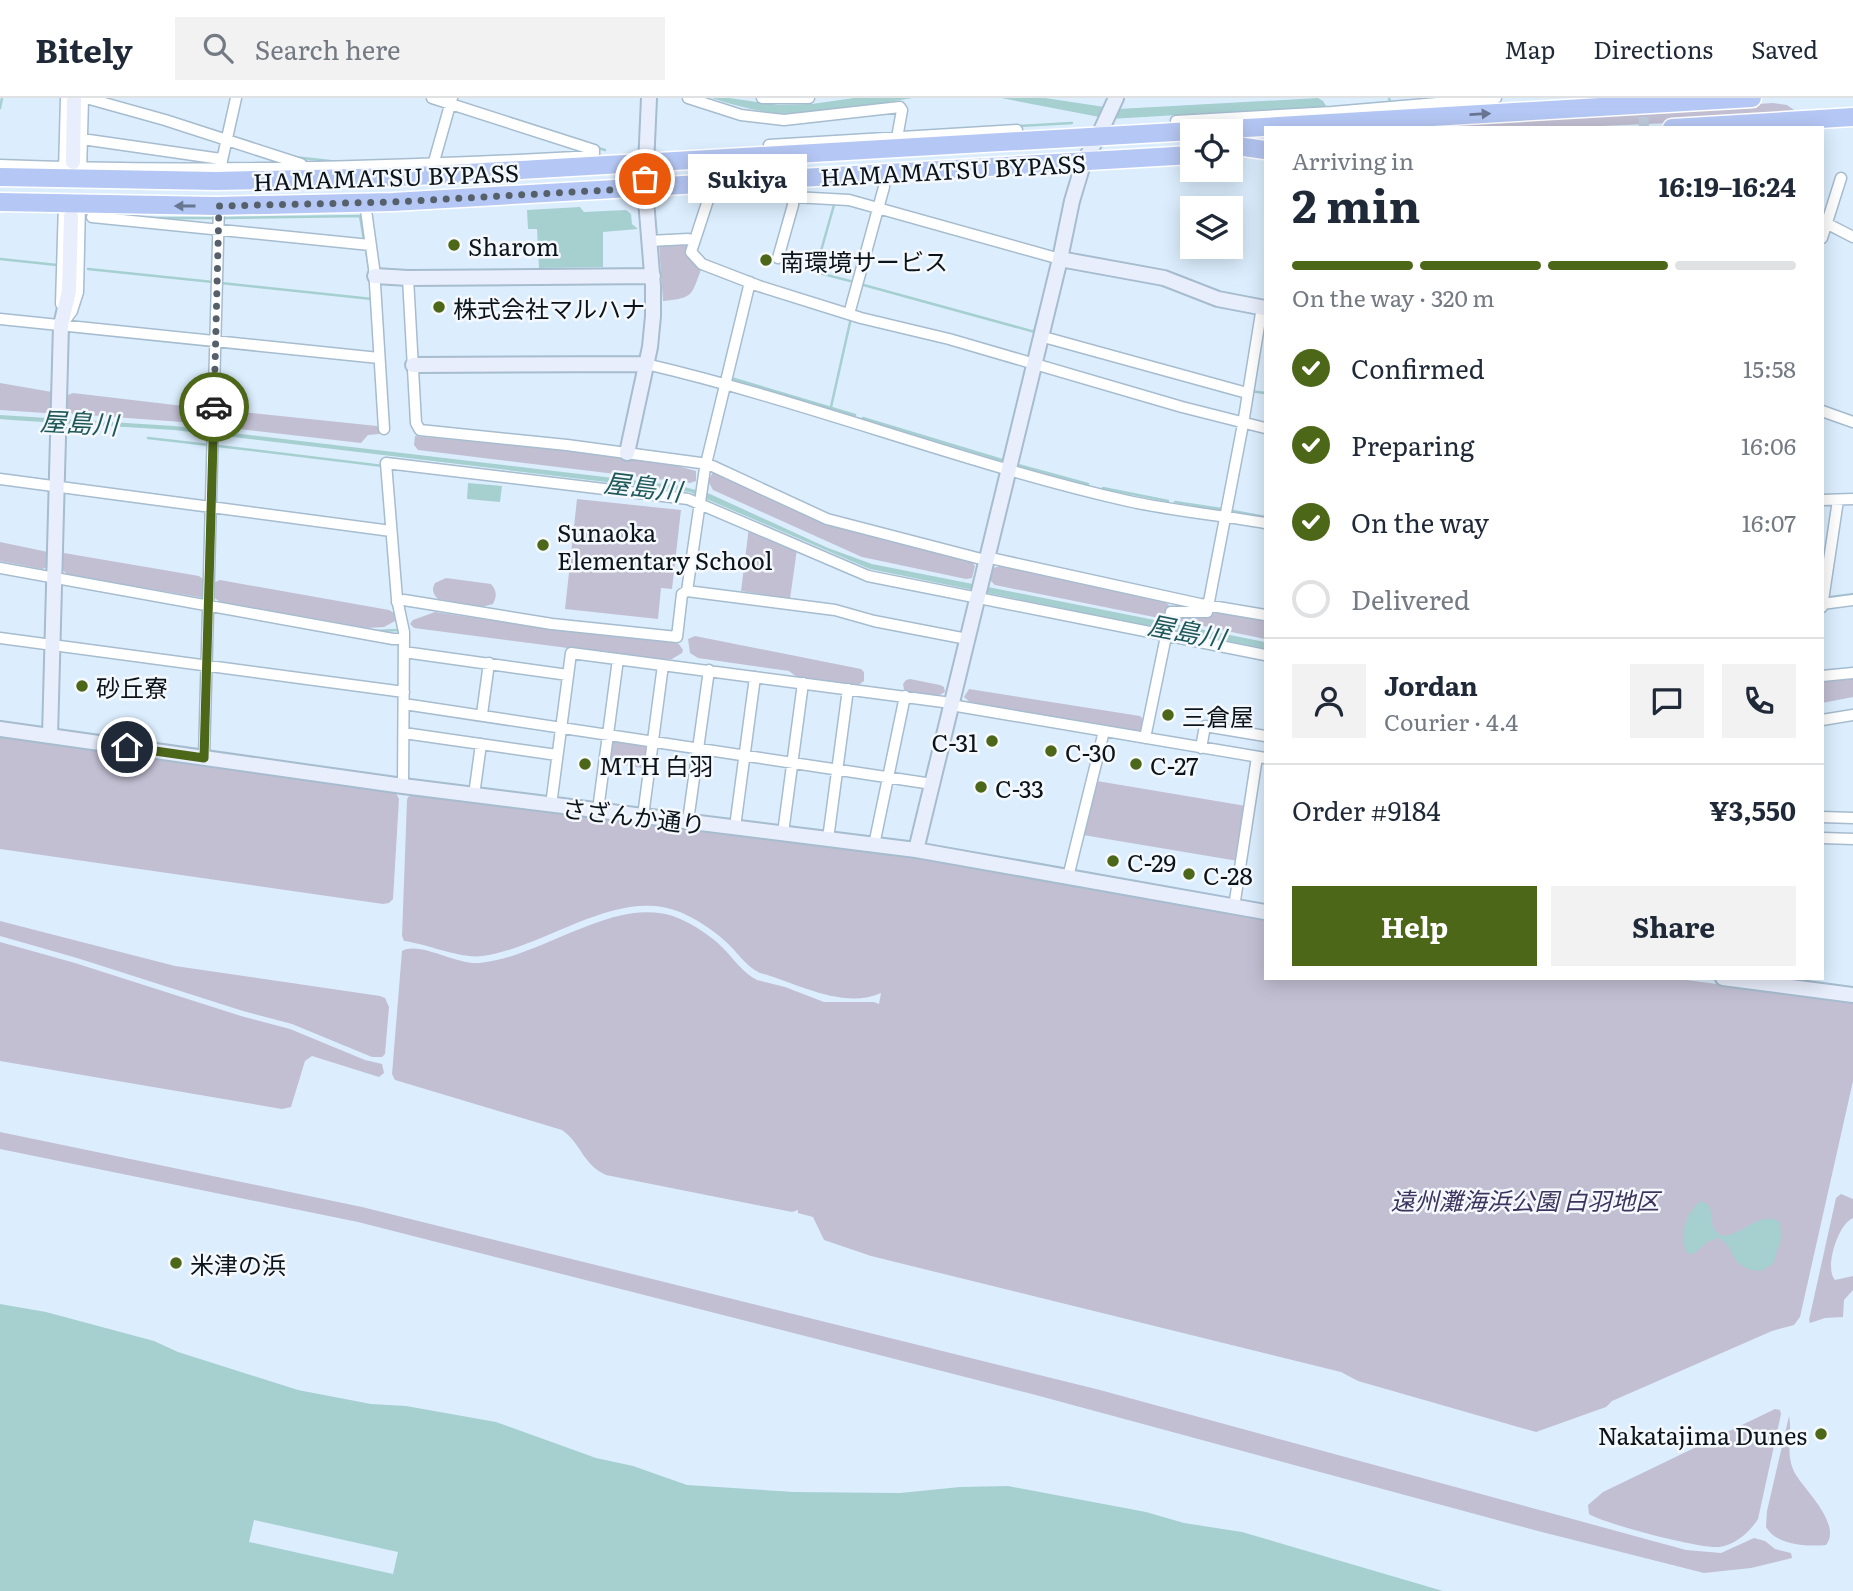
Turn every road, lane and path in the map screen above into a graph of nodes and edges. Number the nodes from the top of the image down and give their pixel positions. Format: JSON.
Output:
{"nodes":[{"id":1,"x":66,"y":98,"type":"edge"},
{"id":2,"x":74,"y":98,"type":"edge"},
{"id":3,"x":84,"y":98,"type":"edge"},
{"id":4,"x":236,"y":98,"type":"edge"},
{"id":5,"x":432,"y":98,"type":"edge"},
{"id":6,"x":649,"y":98,"type":"edge"},
{"id":7,"x":688,"y":98,"type":"edge"},
{"id":8,"x":762,"y":98,"type":"edge"},
{"id":9,"x":809,"y":98,"type":"edge"},
{"id":10,"x":1496,"y":98,"type":"edge"},
{"id":11,"x":1752,"y":98,"type":"edge"},
{"id":12,"x":451,"y":101,"type":"edge"},
{"id":13,"x":1427,"y":101,"type":"edge"},
{"id":14,"x":1111,"y":109,"type":"edge"},
{"id":15,"x":1853,"y":117,"type":"edge"},
{"id":16,"x":1328,"y":118,"type":"junction"},
{"id":17,"x":1243,"y":126,"type":"edge"},
{"id":18,"x":1706,"y":126,"type":"edge"},
{"id":19,"x":1180,"y":133,"type":"edge"},
{"id":20,"x":82,"y":139,"type":"junction"},
{"id":21,"x":226,"y":140,"type":"junction"},
{"id":22,"x":899,"y":143,"type":"junction"},
{"id":23,"x":1180,"y":144,"type":"edge"},
{"id":24,"x":1243,"y":147,"type":"edge"},
{"id":25,"x":1091,"y":149,"type":"junction"},
{"id":26,"x":1264,"y":150,"type":"edge"},
{"id":27,"x":1264,"y":150,"type":"edge"},
{"id":28,"x":1243,"y":151,"type":"edge"},
{"id":29,"x":1180,"y":154,"type":"edge"},
{"id":30,"x":594,"y":161,"type":"junction"},
{"id":31,"x":221,"y":164,"type":"junction"},
{"id":32,"x":433,"y":164,"type":"junction"},
{"id":33,"x":0,"y":166,"type":"edge"},
{"id":34,"x":301,"y":169,"type":"junction"},
{"id":35,"x":73,"y":171,"type":"junction"},
{"id":36,"x":883,"y":173,"type":"junction"},
{"id":37,"x":466,"y":175,"type":"junction"},
{"id":38,"x":645,"y":176,"type":"junction"},
{"id":39,"x":0,"y":177,"type":"edge"},
{"id":40,"x":818,"y":177,"type":"junction"},
{"id":41,"x":1841,"y":178,"type":"dead end"},
{"id":42,"x":788,"y":179,"type":"junction"},
{"id":43,"x":793,"y":197,"type":"junction"},
{"id":44,"x":708,"y":200,"type":"dead end"},
{"id":45,"x":0,"y":202,"type":"edge"},
{"id":46,"x":365,"y":204,"type":"junction"},
{"id":47,"x":219,"y":206,"type":"junction"},
{"id":48,"x":878,"y":208,"type":"junction"},
{"id":49,"x":77,"y":211,"type":"junction"},
{"id":50,"x":1824,"y":222,"type":"edge"},
{"id":51,"x":219,"y":231,"type":"junction"},
{"id":52,"x":1853,"y":237,"type":"edge"},
{"id":53,"x":649,"y":241,"type":"junction"},
{"id":54,"x":694,"y":241,"type":"junction"},
{"id":55,"x":370,"y":245,"type":"junction"},
{"id":56,"x":778,"y":258,"type":"dead end"},
{"id":57,"x":1060,"y":259,"type":"junction"},
{"id":58,"x":375,"y":276,"type":"junction"},
{"id":59,"x":653,"y":276,"type":"junction"},
{"id":60,"x":408,"y":278,"type":"junction"},
{"id":61,"x":750,"y":282,"type":"junction"},
{"id":62,"x":1263,"y":307,"type":"edge"},
{"id":63,"x":849,"y":314,"type":"junction"},
{"id":64,"x":0,"y":319,"type":"edge"},
{"id":65,"x":61,"y":325,"type":"junction"},
{"id":66,"x":1040,"y":336,"type":"junction"},
{"id":67,"x":216,"y":342,"type":"junction"},
{"id":68,"x":1260,"y":351,"type":"edge"},
{"id":69,"x":379,"y":358,"type":"junction"},
{"id":70,"x":646,"y":364,"type":"junction"},
{"id":71,"x":1033,"y":364,"type":"junction"},
{"id":72,"x":413,"y":365,"type":"junction"},
{"id":73,"x":725,"y":383,"type":"junction"},
{"id":74,"x":1247,"y":393,"type":"junction"},
{"id":75,"x":1824,"y":412,"type":"edge"},
{"id":76,"x":1853,"y":422,"type":"edge"},
{"id":77,"x":1243,"y":424,"type":"junction"},
{"id":78,"x":1264,"y":428,"type":"edge"},
{"id":79,"x":384,"y":429,"type":"dead end"},
{"id":80,"x":627,"y":453,"type":"junction"},
{"id":81,"x":706,"y":464,"type":"junction"},
{"id":82,"x":1008,"y":468,"type":"junction"},
{"id":83,"x":0,"y":479,"type":"edge"},
{"id":84,"x":57,"y":487,"type":"junction"},
{"id":85,"x":1853,"y":499,"type":"edge"},
{"id":86,"x":699,"y":500,"type":"junction"},
{"id":87,"x":1824,"y":500,"type":"edge"},
{"id":88,"x":1838,"y":500,"type":"junction"},
{"id":89,"x":212,"y":508,"type":"junction"},
{"id":90,"x":1226,"y":516,"type":"junction"},
{"id":91,"x":1264,"y":523,"type":"edge"},
{"id":92,"x":391,"y":531,"type":"junction"},
{"id":93,"x":986,"y":559,"type":"junction"},
{"id":94,"x":0,"y":568,"type":"edge"},
{"id":95,"x":55,"y":579,"type":"junction"},
{"id":96,"x":687,"y":591,"type":"junction"},
{"id":97,"x":978,"y":592,"type":"junction"},
{"id":98,"x":1824,"y":592,"type":"edge"},
{"id":99,"x":1853,"y":600,"type":"edge"},
{"id":100,"x":397,"y":602,"type":"junction"},
{"id":101,"x":1208,"y":605,"type":"junction"},
{"id":102,"x":1824,"y":605,"type":"edge"},
{"id":103,"x":209,"y":606,"type":"junction"},
{"id":104,"x":1264,"y":615,"type":"edge"},
{"id":105,"x":1166,"y":634,"type":"junction"},
{"id":106,"x":0,"y":638,"type":"edge"},
{"id":107,"x":404,"y":639,"type":"junction"},
{"id":108,"x":967,"y":639,"type":"junction"},
{"id":109,"x":53,"y":646,"type":"junction"},
{"id":110,"x":404,"y":652,"type":"junction"},
{"id":111,"x":1264,"y":655,"type":"edge"},
{"id":112,"x":618,"y":659,"type":"junction"},
{"id":113,"x":489,"y":663,"type":"junction"},
{"id":114,"x":663,"y":665,"type":"junction"},
{"id":115,"x":208,"y":667,"type":"junction"},
{"id":116,"x":709,"y":670,"type":"junction"},
{"id":117,"x":1853,"y":673,"type":"edge"},
{"id":118,"x":568,"y":675,"type":"junction"},
{"id":119,"x":1824,"y":676,"type":"edge"},
{"id":120,"x":755,"y":677,"type":"junction"},
{"id":121,"x":803,"y":683,"type":"junction"},
{"id":122,"x":848,"y":689,"type":"junction"},
{"id":123,"x":404,"y":692,"type":"junction"},
{"id":124,"x":905,"y":696,"type":"junction"},
{"id":125,"x":404,"y":704,"type":"junction"},
{"id":126,"x":951,"y":704,"type":"junction"},
{"id":127,"x":482,"y":714,"type":"junction"},
{"id":128,"x":1853,"y":715,"type":"edge"},
{"id":129,"x":1824,"y":720,"type":"edge"},
{"id":130,"x":561,"y":727,"type":"junction"},
{"id":131,"x":0,"y":729,"type":"edge"},
{"id":132,"x":1104,"y":731,"type":"junction"},
{"id":133,"x":404,"y":733,"type":"junction"},
{"id":134,"x":608,"y":734,"type":"junction"},
{"id":135,"x":50,"y":736,"type":"junction"},
{"id":136,"x":1264,"y":736,"type":"edge"},
{"id":137,"x":1145,"y":738,"type":"junction"},
{"id":138,"x":653,"y":740,"type":"junction"},
{"id":139,"x":481,"y":744,"type":"junction"},
{"id":140,"x":698,"y":748,"type":"junction"},
{"id":141,"x":1201,"y":748,"type":"junction"},
{"id":142,"x":557,"y":755,"type":"junction"},
{"id":143,"x":745,"y":755,"type":"junction"},
{"id":144,"x":204,"y":758,"type":"junction"},
{"id":145,"x":1261,"y":758,"type":"edge"},
{"id":146,"x":792,"y":762,"type":"junction"},
{"id":147,"x":837,"y":769,"type":"junction"},
{"id":148,"x":888,"y":776,"type":"junction"},
{"id":149,"x":932,"y":784,"type":"junction"},
{"id":150,"x":403,"y":786,"type":"junction"},
{"id":151,"x":474,"y":795,"type":"junction"},
{"id":152,"x":551,"y":804,"type":"junction"},
{"id":153,"x":598,"y":810,"type":"junction"},
{"id":154,"x":643,"y":816,"type":"junction"},
{"id":155,"x":1824,"y":817,"type":"edge"},
{"id":156,"x":1853,"y":818,"type":"edge"},
{"id":157,"x":688,"y":821,"type":"junction"},
{"id":158,"x":735,"y":827,"type":"junction"},
{"id":159,"x":783,"y":833,"type":"junction"},
{"id":160,"x":1824,"y":838,"type":"edge"},
{"id":161,"x":828,"y":839,"type":"junction"},
{"id":162,"x":1853,"y":839,"type":"edge"},
{"id":163,"x":874,"y":845,"type":"junction"},
{"id":164,"x":916,"y":850,"type":"junction"},
{"id":165,"x":1068,"y":877,"type":"junction"},
{"id":166,"x":1234,"y":907,"type":"junction"},
{"id":167,"x":1264,"y":912,"type":"edge"},
{"id":168,"x":1738,"y":980,"type":"edge"},
{"id":169,"x":1853,"y":995,"type":"edge"}],
"edges":[{"from":1,"to":35,"type":"street"},
{"from":2,"to":35,"type":"street"},
{"from":3,"to":20,"type":"street"},
{"from":3,"to":21,"type":"street"},
{"from":4,"to":21,"type":"street"},
{"from":5,"to":12,"type":"street"},
{"from":6,"to":38,"type":"street"},
{"from":7,"to":22,"type":"street"},
{"from":8,"to":9,"type":"street"},
{"from":10,"to":13,"type":"street"},
{"from":16,"to":11,"type":"highway","name":"HAMAMATSU BYPASS","one_way":true},
{"from":12,"to":30,"type":"street"},
{"from":12,"to":32,"type":"street"},
{"from":13,"to":16,"type":"street"},
{"from":14,"to":25,"type":"street"},
{"from":15,"to":18,"type":"highway"},
{"from":16,"to":17,"type":"highway","name":"HAMAMATSU BYPASS"},
{"from":19,"to":25,"type":"highway","name":"HAMAMATSU BYPASS"},
{"from":20,"to":31,"type":"street"},
{"from":20,"to":35,"type":"street"},
{"from":21,"to":31,"type":"street"},
{"from":21,"to":34,"type":"street"},
{"from":22,"to":25,"type":"highway","name":"HAMAMATSU BYPASS"},
{"from":22,"to":25,"type":"highway"},
{"from":22,"to":38,"type":"highway","name":"HAMAMATSU BYPASS"},
{"from":23,"to":25,"type":"highway"},
{"from":24,"to":26,"type":"highway"},
{"from":25,"to":29,"type":"highway","name":"HAMAMATSU BYPASS"},
{"from":25,"to":36,"type":"highway","name":"HAMAMATSU BYPASS"},
{"from":25,"to":57,"type":"street"},
{"from":27,"to":28,"type":"highway"},
{"from":30,"to":32,"type":"street"},
{"from":30,"to":37,"type":"highway","name":"HAMAMATSU BYPASS"},
{"from":30,"to":38,"type":"highway","name":"HAMAMATSU BYPASS"},
{"from":31,"to":34,"type":"street"},
{"from":31,"to":35,"type":"street"},
{"from":32,"to":34,"type":"street"},
{"from":33,"to":35,"type":"street"},
{"from":35,"to":37,"type":"highway","name":"HAMAMATSU BYPASS"},
{"from":35,"to":39,"type":"highway","name":"HAMAMATSU BYPASS"},
{"from":36,"to":40,"type":"highway","name":"HAMAMATSU BYPASS"},
{"from":36,"to":48,"type":"street"},
{"from":37,"to":38,"type":"highway"},
{"from":38,"to":40,"type":"highway"},
{"from":38,"to":42,"type":"highway","name":"HAMAMATSU BYPASS"},
{"from":38,"to":46,"type":"highway","name":"HAMAMATSU BYPASS"},
{"from":38,"to":53,"type":"street"},
{"from":40,"to":42,"type":"highway","name":"HAMAMATSU BYPASS"},
{"from":41,"to":50,"type":"street"},
{"from":42,"to":43,"type":"street"},
{"from":43,"to":48,"type":"street"},
{"from":43,"to":56,"type":"street"},
{"from":44,"to":54,"type":"street"},
{"from":45,"to":49,"type":"highway","name":"HAMAMATSU BYPASS"},
{"from":46,"to":47,"type":"highway","name":"HAMAMATSU BYPASS"},
{"from":46,"to":55,"type":"street"},
{"from":47,"to":49,"type":"highway","name":"HAMAMATSU BYPASS","one_way":true},
{"from":47,"to":51,"type":"street"},
{"from":48,"to":57,"type":"street"},
{"from":48,"to":63,"type":"street"},
{"from":49,"to":51,"type":"street"},
{"from":49,"to":65,"type":"street"},
{"from":50,"to":52,"type":"street"},
{"from":51,"to":55,"type":"street"},
{"from":51,"to":67,"type":"street"},
{"from":53,"to":54,"type":"street"},
{"from":53,"to":59,"type":"street"},
{"from":54,"to":61,"type":"street"},
{"from":55,"to":58,"type":"street"},
{"from":57,"to":62,"type":"street"},
{"from":57,"to":66,"type":"street"},
{"from":58,"to":60,"type":"street"},
{"from":58,"to":69,"type":"street"},
{"from":59,"to":60,"type":"street"},
{"from":59,"to":70,"type":"street"},
{"from":60,"to":72,"type":"street"},
{"from":61,"to":63,"type":"street"},
{"from":61,"to":73,"type":"street"},
{"from":62,"to":68,"type":"street"},
{"from":63,"to":71,"type":"street"},
{"from":64,"to":65,"type":"street"},
{"from":65,"to":67,"type":"street"},
{"from":65,"to":84,"type":"street"},
{"from":66,"to":71,"type":"street"},
{"from":66,"to":74,"type":"street"},
{"from":67,"to":69,"type":"street"},
{"from":67,"to":89,"type":"street"},
{"from":68,"to":74,"type":"street"},
{"from":69,"to":79,"type":"street"},
{"from":70,"to":72,"type":"street"},
{"from":70,"to":73,"type":"street"},
{"from":70,"to":80,"type":"street"},
{"from":71,"to":77,"type":"street"},
{"from":71,"to":82,"type":"street"},
{"from":72,"to":80,"type":"street"},
{"from":73,"to":81,"type":"street"},
{"from":73,"to":82,"type":"street"},
{"from":74,"to":77,"type":"street"},
{"from":75,"to":76,"type":"street"},
{"from":77,"to":78,"type":"street"},
{"from":77,"to":90,"type":"street"},
{"from":80,"to":81,"type":"street"},
{"from":81,"to":86,"type":"street"},
{"from":81,"to":93,"type":"street"},
{"from":82,"to":90,"type":"street"},
{"from":82,"to":93,"type":"street"},
{"from":83,"to":84,"type":"street"},
{"from":84,"to":89,"type":"street"},
{"from":84,"to":95,"type":"street"},
{"from":85,"to":88,"type":"street"},
{"from":86,"to":92,"type":"street"},
{"from":86,"to":96,"type":"street"},
{"from":86,"to":97,"type":"street"},
{"from":87,"to":88,"type":"street"},
{"from":88,"to":98,"type":"street"},
{"from":89,"to":92,"type":"street"},
{"from":89,"to":103,"type":"street"},
{"from":90,"to":91,"type":"street"},
{"from":90,"to":101,"type":"street"},
{"from":92,"to":100,"type":"street"},
{"from":93,"to":97,"type":"street"},
{"from":93,"to":101,"type":"street"},
{"from":94,"to":95,"type":"street"},
{"from":95,"to":103,"type":"street"},
{"from":95,"to":109,"type":"street"},
{"from":96,"to":100,"type":"street"},
{"from":96,"to":108,"type":"street"},
{"from":97,"to":105,"type":"street"},
{"from":97,"to":108,"type":"street"},
{"from":99,"to":102,"type":"street"},
{"from":100,"to":107,"type":"street"},
{"from":101,"to":104,"type":"street"},
{"from":101,"to":105,"type":"street"},
{"from":103,"to":107,"type":"street"},
{"from":103,"to":115,"type":"street"},
{"from":105,"to":111,"type":"street"},
{"from":105,"to":137,"type":"street"},
{"from":106,"to":109,"type":"street"},
{"from":107,"to":110,"type":"street"},
{"from":108,"to":126,"type":"street"},
{"from":109,"to":115,"type":"street"},
{"from":109,"to":135,"type":"street"},
{"from":110,"to":113,"type":"street"},
{"from":110,"to":123,"type":"street"},
{"from":112,"to":114,"type":"street"},
{"from":112,"to":118,"type":"street"},
{"from":112,"to":134,"type":"street"},
{"from":113,"to":118,"type":"street"},
{"from":113,"to":127,"type":"street"},
{"from":114,"to":116,"type":"street"},
{"from":114,"to":138,"type":"street"},
{"from":115,"to":123,"type":"street"},
{"from":115,"to":144,"type":"street"},
{"from":116,"to":120,"type":"street"},
{"from":116,"to":140,"type":"street"},
{"from":117,"to":119,"type":"street"},
{"from":118,"to":130,"type":"street"},
{"from":120,"to":121,"type":"street"},
{"from":120,"to":143,"type":"street"},
{"from":121,"to":122,"type":"street"},
{"from":121,"to":146,"type":"street"},
{"from":122,"to":124,"type":"street"},
{"from":122,"to":147,"type":"street"},
{"from":123,"to":125,"type":"street"},
{"from":124,"to":126,"type":"street"},
{"from":124,"to":148,"type":"street"},
{"from":125,"to":127,"type":"street"},
{"from":125,"to":133,"type":"street"},
{"from":126,"to":132,"type":"street"},
{"from":126,"to":149,"type":"street"},
{"from":127,"to":130,"type":"street"},
{"from":128,"to":129,"type":"street"},
{"from":130,"to":134,"type":"street"},
{"from":130,"to":142,"type":"street"},
{"from":131,"to":135,"type":"street","name":"さざんか通り"},
{"from":132,"to":137,"type":"street"},
{"from":132,"to":165,"type":"street"},
{"from":133,"to":139,"type":"street"},
{"from":133,"to":150,"type":"street"},
{"from":134,"to":138,"type":"street"},
{"from":134,"to":153,"type":"street"},
{"from":135,"to":144,"type":"street","name":"さざんか通り"},
{"from":136,"to":141,"type":"street"},
{"from":137,"to":141,"type":"street"},
{"from":138,"to":140,"type":"street"},
{"from":138,"to":154,"type":"street"},
{"from":139,"to":142,"type":"street"},
{"from":139,"to":151,"type":"street"},
{"from":140,"to":143,"type":"street"},
{"from":140,"to":157,"type":"street"},
{"from":141,"to":145,"type":"street"},
{"from":142,"to":152,"type":"street"},
{"from":143,"to":146,"type":"street"},
{"from":143,"to":158,"type":"street"},
{"from":144,"to":150,"type":"street","name":"さざんか通り"},
{"from":145,"to":166,"type":"street"},
{"from":146,"to":147,"type":"street"},
{"from":146,"to":159,"type":"street"},
{"from":147,"to":148,"type":"street"},
{"from":147,"to":161,"type":"street"},
{"from":148,"to":149,"type":"street"},
{"from":148,"to":163,"type":"street"},
{"from":149,"to":164,"type":"street"},
{"from":150,"to":151,"type":"street","name":"さざんか通り"},
{"from":151,"to":152,"type":"street","name":"さざんか通り"},
{"from":152,"to":153,"type":"street","name":"さざんか通り"},
{"from":153,"to":154,"type":"street","name":"さざんか通り"},
{"from":154,"to":157,"type":"street","name":"さざんか通り"},
{"from":155,"to":156,"type":"street"},
{"from":157,"to":158,"type":"street","name":"さざんか通り"},
{"from":158,"to":159,"type":"street","name":"さざんか通り"},
{"from":159,"to":161,"type":"street","name":"さざんか通り"},
{"from":160,"to":162,"type":"street"},
{"from":161,"to":163,"type":"street","name":"さざんか通り"},
{"from":163,"to":164,"type":"street","name":"さざんか通り"},
{"from":164,"to":165,"type":"street","name":"さざんか通り"},
{"from":165,"to":166,"type":"street","name":"さざんか通り"},
{"from":166,"to":167,"type":"street","name":"さざんか通り"},
{"from":168,"to":169,"type":"street"}]}
